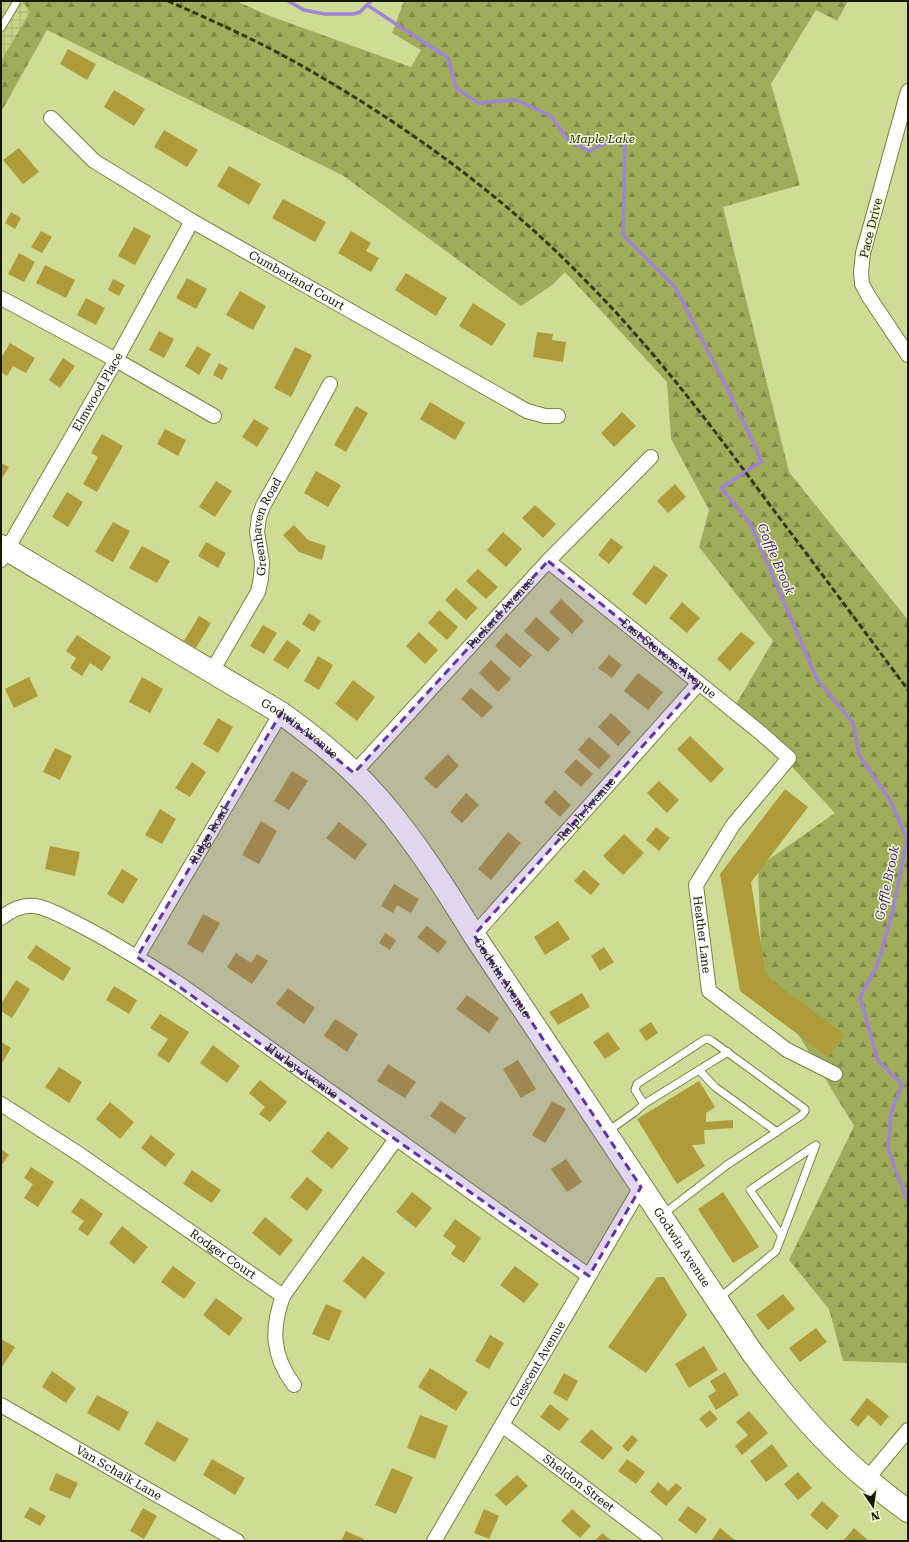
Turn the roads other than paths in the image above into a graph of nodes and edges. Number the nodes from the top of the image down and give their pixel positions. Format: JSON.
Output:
{"nodes":[{"id":1,"x":16,"y":3,"type":"dead end"},
{"id":2,"x":1,"y":28,"type":"edge"},
{"id":3,"x":908,"y":91,"type":"edge"},
{"id":4,"x":51,"y":118,"type":"dead end"},
{"id":5,"x":192,"y":221,"type":"junction"},
{"id":6,"x":1,"y":298,"type":"edge"},
{"id":7,"x":908,"y":355,"type":"edge"},
{"id":8,"x":116,"y":360,"type":"junction"},
{"id":9,"x":330,"y":384,"type":"dead end"},
{"id":10,"x":214,"y":416,"type":"dead end"},
{"id":11,"x":558,"y":416,"type":"dead end"},
{"id":12,"x":651,"y":456,"type":"dead end"},
{"id":13,"x":3,"y":552,"type":"edge"},
{"id":14,"x":548,"y":561,"type":"junction"},
{"id":15,"x":212,"y":671,"type":"junction"},
{"id":16,"x":699,"y":683,"type":"junction"},
{"id":17,"x":281,"y":713,"type":"junction"},
{"id":18,"x":789,"y":758,"type":"joint"},
{"id":19,"x":354,"y":773,"type":"junction"},
{"id":20,"x":1,"y":918,"type":"edge"},
{"id":21,"x":474,"y":935,"type":"junction"},
{"id":22,"x":137,"y":957,"type":"junction"},
{"id":23,"x":728,"y":1052,"type":"junction"},
{"id":24,"x":699,"y":1070,"type":"junction"},
{"id":25,"x":835,"y":1074,"type":"dead end"},
{"id":26,"x":1,"y":1104,"type":"edge"},
{"id":27,"x":644,"y":1104,"type":"junction"},
{"id":28,"x":777,"y":1132,"type":"junction"},
{"id":29,"x":606,"y":1133,"type":"junction"},
{"id":30,"x":396,"y":1138,"type":"junction"},
{"id":31,"x":641,"y":1187,"type":"junction"},
{"id":32,"x":660,"y":1216,"type":"junction"},
{"id":33,"x":782,"y":1236,"type":"junction"},
{"id":34,"x":589,"y":1276,"type":"junction"},
{"id":35,"x":283,"y":1296,"type":"junction"},
{"id":36,"x":716,"y":1300,"type":"junction"},
{"id":37,"x":294,"y":1385,"type":"dead end"},
{"id":38,"x":1,"y":1406,"type":"edge"},
{"id":39,"x":502,"y":1424,"type":"junction"},
{"id":40,"x":908,"y":1430,"type":"edge"},
{"id":41,"x":867,"y":1479,"type":"junction"},
{"id":42,"x":908,"y":1511,"type":"edge"},
{"id":43,"x":237,"y":1541,"type":"edge"},
{"id":44,"x":434,"y":1541,"type":"edge"},
{"id":45,"x":655,"y":1541,"type":"edge"}],
"edges":[{"from":1,"to":2,"type":"lane"},
{"from":3,"to":7,"type":"street","name":"Pace Drive"},
{"from":4,"to":5,"type":"street","name":"Cumberland Court"},
{"from":5,"to":8,"type":"street","name":"Elmwood Place"},
{"from":5,"to":11,"type":"street","name":"Cumberland Court"},
{"from":6,"to":8,"type":"street"},
{"from":8,"to":10,"type":"street"},
{"from":8,"to":13,"type":"street","name":"Elmwood Place"},
{"from":9,"to":15,"type":"street","name":"Greenhaven Road"},
{"from":12,"to":14,"type":"street","name":"Packard Avenue"},
{"from":13,"to":15,"type":"main road","name":"Godwin Avenue"},
{"from":14,"to":16,"type":"street","name":"East Stevens Avenue"},
{"from":14,"to":19,"type":"street","name":"Packard Avenue"},
{"from":15,"to":17,"type":"main road","name":"Godwin Avenue"},
{"from":16,"to":18,"type":"street","name":"East Stevens Avenue"},
{"from":16,"to":21,"type":"street","name":"Ralph Avenue"},
{"from":17,"to":19,"type":"main road","name":"Godwin Avenue"},
{"from":17,"to":22,"type":"street","name":"Ridge Road"},
{"from":18,"to":25,"type":"street","name":"Heather Lane"},
{"from":19,"to":21,"type":"main road","name":"Godwin Avenue"},
{"from":20,"to":22,"type":"street","name":"Hurley Avenue"},
{"from":21,"to":29,"type":"main road","name":"Godwin Avenue"},
{"from":22,"to":30,"type":"street","name":"Hurley Avenue"},
{"from":23,"to":24,"type":"lane"},
{"from":23,"to":27,"type":"lane"},
{"from":23,"to":28,"type":"lane"},
{"from":24,"to":27,"type":"lane"},
{"from":24,"to":28,"type":"lane"},
{"from":26,"to":35,"type":"street","name":"Rodger Court"},
{"from":27,"to":29,"type":"lane"},
{"from":28,"to":32,"type":"lane"},
{"from":29,"to":31,"type":"main road","name":"Godwin Avenue"},
{"from":30,"to":34,"type":"street","name":"Hurley Avenue"},
{"from":30,"to":35,"type":"street"},
{"from":31,"to":32,"type":"main road","name":"Godwin Avenue"},
{"from":31,"to":34,"type":"street","name":"Crescent Avenue"},
{"from":32,"to":36,"type":"main road","name":"Godwin Avenue"},
{"from":33,"to":33,"type":"lane"},
{"from":33,"to":36,"type":"lane"},
{"from":34,"to":39,"type":"street","name":"Crescent Avenue"},
{"from":35,"to":37,"type":"street"},
{"from":36,"to":41,"type":"main road","name":"Godwin Avenue"},
{"from":38,"to":43,"type":"street","name":"Van Schaik Lane"},
{"from":39,"to":44,"type":"street","name":"Crescent Avenue"},
{"from":39,"to":45,"type":"street","name":"Sheldon Street"},
{"from":40,"to":41,"type":"street"},
{"from":41,"to":42,"type":"main road","name":"Godwin Avenue"}]}
